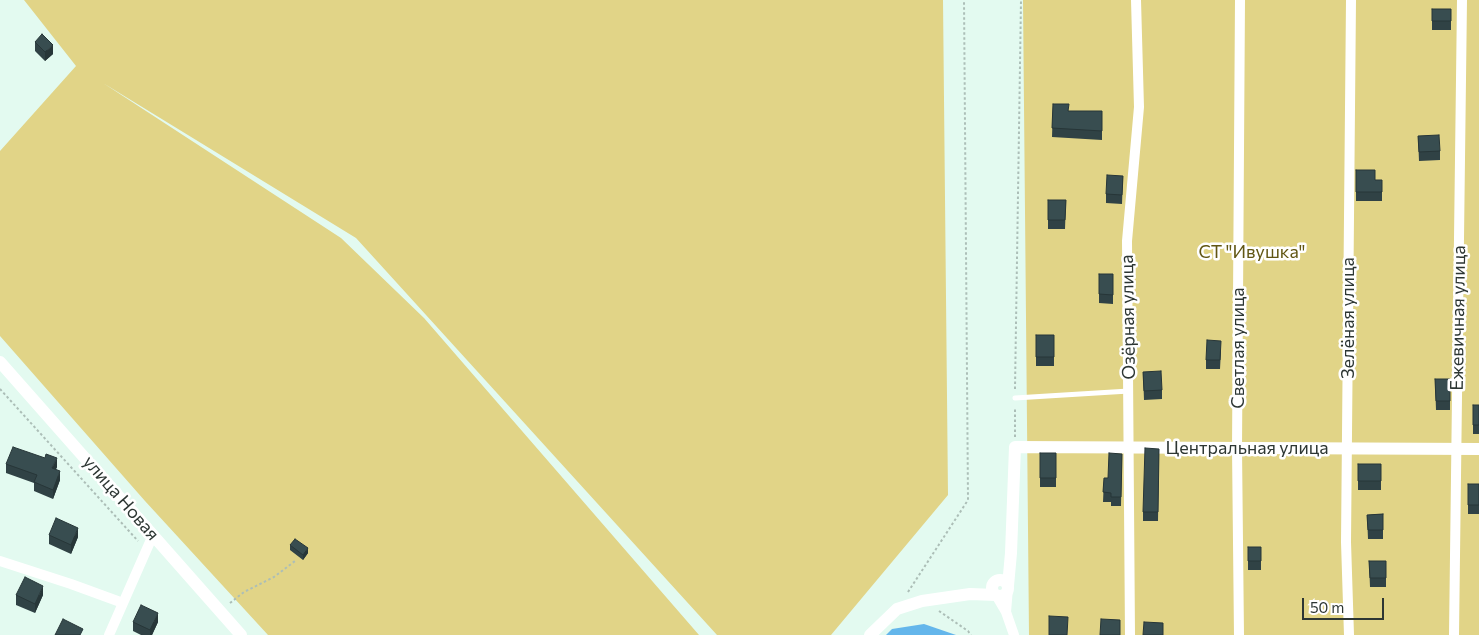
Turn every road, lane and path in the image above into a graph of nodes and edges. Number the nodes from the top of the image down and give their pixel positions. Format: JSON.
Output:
{"nodes":[{"id":1,"x":964,"y":0,"type":"edge"},
{"id":2,"x":1021,"y":0,"type":"edge"},
{"id":3,"x":1136,"y":0,"type":"edge"},
{"id":4,"x":1240,"y":0,"type":"edge"},
{"id":5,"x":1351,"y":0,"type":"edge"},
{"id":6,"x":1462,"y":0,"type":"edge"},
{"id":7,"x":0,"y":362,"type":"edge"},
{"id":8,"x":0,"y":389,"type":"edge"},
{"id":9,"x":1129,"y":391,"type":"junction"},
{"id":10,"x":1015,"y":398,"type":"junction"},
{"id":11,"x":1015,"y":447,"type":"junction"},
{"id":12,"x":1128,"y":448,"type":"junction"},
{"id":13,"x":1237,"y":448,"type":"junction"},
{"id":14,"x":1347,"y":448,"type":"junction"},
{"id":15,"x":1457,"y":449,"type":"junction"},
{"id":16,"x":1479,"y":449,"type":"edge"},
{"id":17,"x":153,"y":535,"type":"junction"},
{"id":18,"x":147,"y":550,"type":"junction"},
{"id":19,"x":0,"y":561,"type":"edge"},
{"id":20,"x":295,"y":561,"type":"dead end"},
{"id":21,"x":1002,"y":584,"type":"junction"},
{"id":22,"x":907,"y":594,"type":"dead end"},
{"id":23,"x":970,"y":594,"type":"junction"},
{"id":24,"x":996,"y":595,"type":"junction"},
{"id":25,"x":922,"y":601,"type":"junction"},
{"id":26,"x":123,"y":604,"type":"junction"},
{"id":27,"x":220,"y":611,"type":"junction"},
{"id":28,"x":1006,"y":612,"type":"junction"},
{"id":29,"x":239,"y":634,"type":"edge"},
{"id":30,"x":110,"y":635,"type":"edge"},
{"id":31,"x":870,"y":635,"type":"edge"},
{"id":32,"x":971,"y":635,"type":"edge"},
{"id":33,"x":1014,"y":635,"type":"edge"},
{"id":34,"x":1130,"y":635,"type":"edge"},
{"id":35,"x":1239,"y":635,"type":"edge"},
{"id":36,"x":1349,"y":635,"type":"edge"},
{"id":37,"x":1454,"y":635,"type":"edge"}],
"edges":[{"from":1,"to":22,"type":"path"},
{"from":2,"to":10,"type":"path"},
{"from":3,"to":9,"type":"street","name":"Озёрная улица"},
{"from":4,"to":13,"type":"street","name":"Светлая улица"},
{"from":5,"to":14,"type":"street","name":"Зелёная улица"},
{"from":6,"to":15,"type":"street","name":"Ежевичная улица"},
{"from":7,"to":17,"type":"street","name":"улица Новая"},
{"from":8,"to":18,"type":"path"},
{"from":9,"to":10,"type":"lane"},
{"from":9,"to":12,"type":"street","name":"Озёрная улица"},
{"from":10,"to":11,"type":"path"},
{"from":11,"to":12,"type":"street","name":"Центральная улица"},
{"from":11,"to":21,"type":"street"},
{"from":12,"to":13,"type":"street","name":"Центральная улица"},
{"from":12,"to":34,"type":"street","name":"Озёрная улица"},
{"from":13,"to":14,"type":"street","name":"Центральная улица"},
{"from":13,"to":35,"type":"street","name":"Светлая улица"},
{"from":14,"to":15,"type":"street","name":"Центральная улица"},
{"from":14,"to":36,"type":"street","name":"Зелёная улица"},
{"from":15,"to":16,"type":"street","name":"Центральная улица"},
{"from":15,"to":37,"type":"street","name":"Ежевичная улица"},
{"from":17,"to":18,"type":"street"},
{"from":17,"to":27,"type":"street","name":"улица Новая"},
{"from":18,"to":26,"type":"street"},
{"from":19,"to":26,"type":"street"},
{"from":20,"to":27,"type":"path"},
{"from":21,"to":23,"type":"street"},
{"from":21,"to":24,"type":"street"},
{"from":21,"to":28,"type":"street"},
{"from":23,"to":24,"type":"street"},
{"from":23,"to":25,"type":"street"},
{"from":24,"to":28,"type":"street"},
{"from":25,"to":31,"type":"street"},
{"from":25,"to":32,"type":"path"},
{"from":26,"to":30,"type":"street"},
{"from":27,"to":29,"type":"street","name":"улица Новая"},
{"from":28,"to":33,"type":"street"}]}
